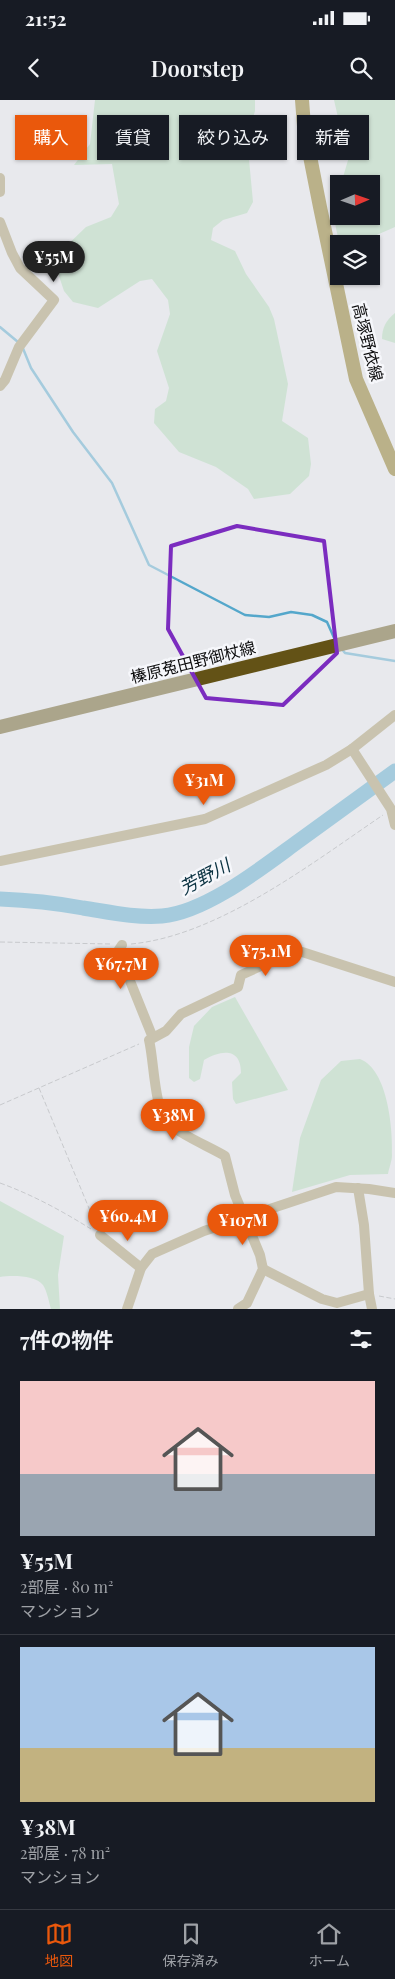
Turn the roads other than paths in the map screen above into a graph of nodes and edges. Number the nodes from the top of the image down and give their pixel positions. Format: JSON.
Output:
{"nodes":[{"id":1,"x":302,"y":100,"type":"edge"},
{"id":2,"x":0,"y":178,"type":"edge"},
{"id":3,"x":0,"y":192,"type":"edge"},
{"id":4,"x":0,"y":222,"type":"edge"},
{"id":5,"x":0,"y":386,"type":"edge"},
{"id":6,"x":395,"y":469,"type":"edge"},
{"id":7,"x":395,"y":631,"type":"edge"},
{"id":8,"x":395,"y":715,"type":"edge"},
{"id":9,"x":0,"y":727,"type":"edge"},
{"id":10,"x":353,"y":752,"type":"junction"},
{"id":11,"x":391,"y":806,"type":"edge"},
{"id":12,"x":395,"y":825,"type":"edge"},
{"id":13,"x":0,"y":861,"type":"edge"},
{"id":14,"x":122,"y":945,"type":"road end"},
{"id":15,"x":395,"y":982,"type":"edge"},
{"id":16,"x":149,"y":1040,"type":"road end"},
{"id":17,"x":358,"y":1188,"type":"junction"},
{"id":18,"x":395,"y":1193,"type":"edge"},
{"id":19,"x":244,"y":1216,"type":"junction"},
{"id":20,"x":100,"y":1235,"type":"road end"},
{"id":21,"x":141,"y":1268,"type":"junction"},
{"id":22,"x":263,"y":1269,"type":"junction"},
{"id":23,"x":368,"y":1294,"type":"junction"},
{"id":24,"x":127,"y":1309,"type":"edge"},
{"id":25,"x":238,"y":1309,"type":"edge"},
{"id":26,"x":372,"y":1309,"type":"edge"}],
"edges":[{"from":1,"to":6,"type":"main road","name":"高塚野依線"},
{"from":2,"to":3,"type":"street"},
{"from":4,"to":5,"type":"street"},
{"from":7,"to":9,"type":"main road","name":"榛原菟田野御杖線"},
{"from":8,"to":10,"type":"street"},
{"from":10,"to":11,"type":"street"},
{"from":10,"to":13,"type":"street"},
{"from":11,"to":12,"type":"street"},
{"from":14,"to":15,"type":"street"},
{"from":16,"to":19,"type":"street"},
{"from":17,"to":18,"type":"street"},
{"from":17,"to":19,"type":"street"},
{"from":17,"to":23,"type":"street"},
{"from":19,"to":21,"type":"street"},
{"from":19,"to":22,"type":"street"},
{"from":20,"to":21,"type":"street"},
{"from":21,"to":24,"type":"street"},
{"from":22,"to":23,"type":"street"},
{"from":22,"to":25,"type":"street"},
{"from":23,"to":26,"type":"street"}]}
